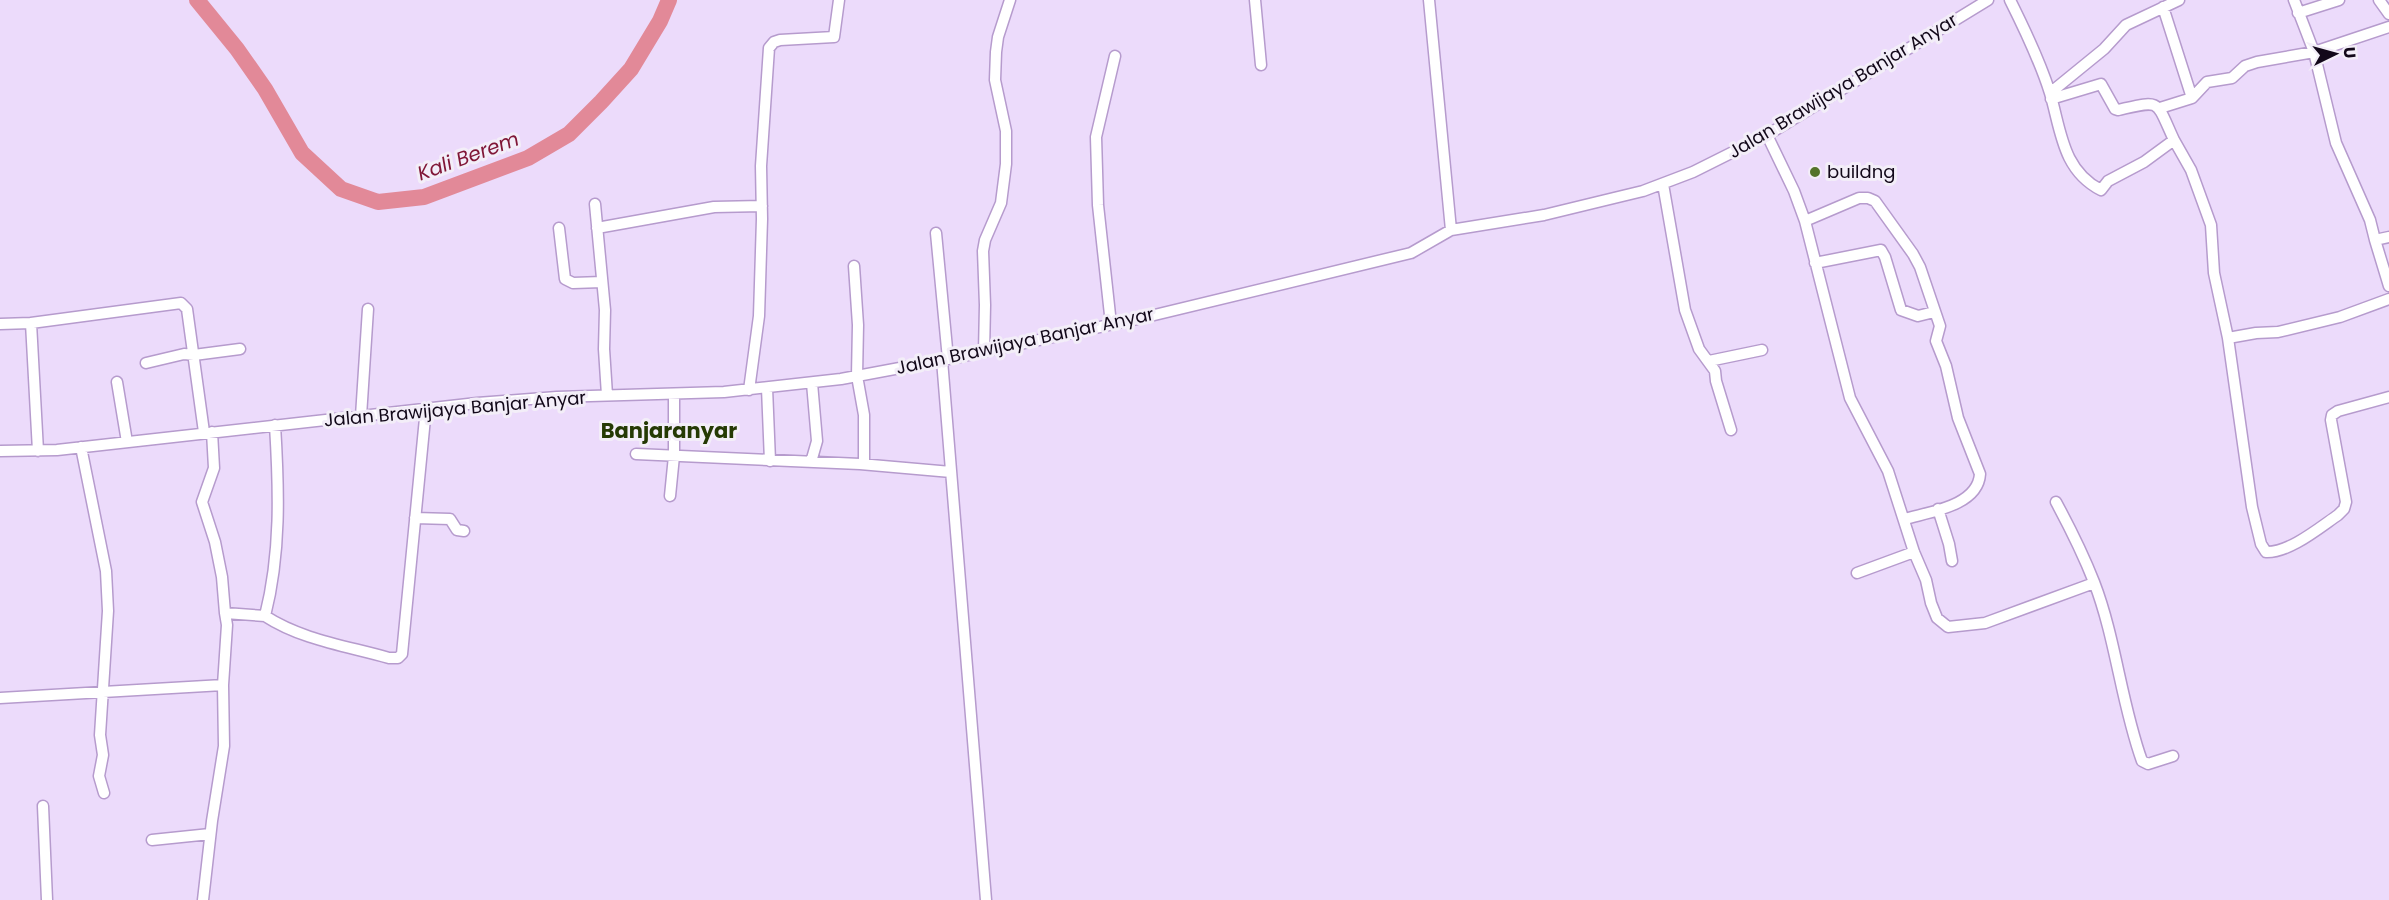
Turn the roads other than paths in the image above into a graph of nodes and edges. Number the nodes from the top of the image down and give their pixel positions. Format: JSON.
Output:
{"nodes":[{"id":1,"x":839,"y":0,"type":"edge"},
{"id":2,"x":1010,"y":0,"type":"edge"},
{"id":3,"x":1255,"y":0,"type":"edge"},
{"id":4,"x":1429,"y":0,"type":"edge"},
{"id":5,"x":1988,"y":0,"type":"edge"},
{"id":6,"x":2010,"y":0,"type":"edge"},
{"id":7,"x":2179,"y":0,"type":"edge"},
{"id":8,"x":2294,"y":0,"type":"edge"},
{"id":9,"x":2339,"y":0,"type":"edge"},
{"id":10,"x":2379,"y":0,"type":"edge"},
{"id":11,"x":2163,"y":7,"type":"junction"},
{"id":12,"x":2298,"y":13,"type":"junction"},
{"id":13,"x":2389,"y":14,"type":"edge"},
{"id":14,"x":2389,"y":27,"type":"edge"},
{"id":15,"x":2314,"y":52,"type":"junction"},
{"id":16,"x":1115,"y":56,"type":"dead end"},
{"id":17,"x":1261,"y":65,"type":"dead end"},
{"id":18,"x":2050,"y":96,"type":"junction"},
{"id":19,"x":2192,"y":98,"type":"junction"},
{"id":20,"x":2160,"y":108,"type":"junction"},
{"id":21,"x":1767,"y":135,"type":"junction"},
{"id":22,"x":2174,"y":140,"type":"junction"},
{"id":23,"x":1663,"y":184,"type":"junction"},
{"id":24,"x":595,"y":204,"type":"dead end"},
{"id":25,"x":762,"y":206,"type":"junction"},
{"id":26,"x":1805,"y":220,"type":"junction"},
{"id":27,"x":559,"y":228,"type":"dead end"},
{"id":28,"x":597,"y":228,"type":"junction"},
{"id":29,"x":1451,"y":230,"type":"junction"},
{"id":30,"x":936,"y":232,"type":"dead end"},
{"id":31,"x":2389,"y":237,"type":"edge"},
{"id":32,"x":2375,"y":240,"type":"junction"},
{"id":33,"x":1815,"y":263,"type":"junction"},
{"id":34,"x":854,"y":266,"type":"dead end"},
{"id":35,"x":602,"y":282,"type":"junction"},
{"id":36,"x":2389,"y":286,"type":"edge"},
{"id":37,"x":2389,"y":299,"type":"edge"},
{"id":38,"x":368,"y":309,"type":"dead end"},
{"id":39,"x":1934,"y":312,"type":"junction"},
{"id":40,"x":31,"y":323,"type":"junction"},
{"id":41,"x":0,"y":324,"type":"edge"},
{"id":42,"x":1111,"y":324,"type":"junction"},
{"id":43,"x":2228,"y":338,"type":"junction"},
{"id":44,"x":240,"y":349,"type":"dead end"},
{"id":45,"x":1762,"y":350,"type":"dead end"},
{"id":46,"x":984,"y":352,"type":"junction"},
{"id":47,"x":194,"y":355,"type":"junction"},
{"id":48,"x":945,"y":360,"type":"junction"},
{"id":49,"x":1709,"y":361,"type":"junction"},
{"id":50,"x":146,"y":363,"type":"dead end"},
{"id":51,"x":857,"y":376,"type":"junction"},
{"id":52,"x":117,"y":382,"type":"dead end"},
{"id":53,"x":812,"y":383,"type":"junction"},
{"id":54,"x":766,"y":388,"type":"junction"},
{"id":55,"x":749,"y":390,"type":"junction"},
{"id":56,"x":674,"y":394,"type":"junction"},
{"id":57,"x":607,"y":395,"type":"junction"},
{"id":58,"x":2389,"y":398,"type":"edge"},
{"id":59,"x":426,"y":408,"type":"junction"},
{"id":60,"x":361,"y":416,"type":"junction"},
{"id":61,"x":275,"y":425,"type":"junction"},
{"id":62,"x":1731,"y":430,"type":"dead end"},
{"id":63,"x":208,"y":432,"type":"junction"},
{"id":64,"x":127,"y":442,"type":"junction"},
{"id":65,"x":81,"y":447,"type":"junction"},
{"id":66,"x":0,"y":451,"type":"edge"},
{"id":67,"x":38,"y":451,"type":"junction"},
{"id":68,"x":636,"y":454,"type":"dead end"},
{"id":69,"x":674,"y":456,"type":"junction"},
{"id":70,"x":770,"y":461,"type":"junction"},
{"id":71,"x":811,"y":462,"type":"junction"},
{"id":72,"x":864,"y":464,"type":"junction"},
{"id":73,"x":951,"y":472,"type":"junction"},
{"id":74,"x":670,"y":496,"type":"dead end"},
{"id":75,"x":2056,"y":502,"type":"dead end"},
{"id":76,"x":1938,"y":509,"type":"junction"},
{"id":77,"x":416,"y":518,"type":"junction"},
{"id":78,"x":1905,"y":519,"type":"junction"},
{"id":79,"x":464,"y":531,"type":"dead end"},
{"id":80,"x":1914,"y":552,"type":"junction"},
{"id":81,"x":1952,"y":561,"type":"dead end"},
{"id":82,"x":1857,"y":573,"type":"dead end"},
{"id":83,"x":2094,"y":583,"type":"junction"},
{"id":84,"x":225,"y":613,"type":"junction"},
{"id":85,"x":265,"y":616,"type":"junction"},
{"id":86,"x":223,"y":686,"type":"junction"},
{"id":87,"x":104,"y":692,"type":"junction"},
{"id":88,"x":0,"y":698,"type":"edge"},
{"id":89,"x":2173,"y":756,"type":"dead end"},
{"id":90,"x":104,"y":793,"type":"dead end"},
{"id":91,"x":43,"y":806,"type":"dead end"},
{"id":92,"x":210,"y":834,"type":"junction"},
{"id":93,"x":152,"y":840,"type":"dead end"},
{"id":94,"x":47,"y":900,"type":"edge"},
{"id":95,"x":203,"y":900,"type":"edge"},
{"id":96,"x":986,"y":900,"type":"edge"}],
"edges":[{"from":1,"to":25,"type":"street"},
{"from":2,"to":46,"type":"street"},
{"from":3,"to":17,"type":"street"},
{"from":4,"to":29,"type":"street"},
{"from":5,"to":21,"type":"street","name":"Jalan Brawijaya Banjar Anyar"},
{"from":6,"to":18,"type":"street"},
{"from":7,"to":11,"type":"street"},
{"from":8,"to":12,"type":"street"},
{"from":9,"to":12,"type":"street"},
{"from":10,"to":13,"type":"street"},
{"from":11,"to":18,"type":"street"},
{"from":11,"to":19,"type":"street"},
{"from":12,"to":15,"type":"street"},
{"from":14,"to":15,"type":"street"},
{"from":15,"to":19,"type":"street"},
{"from":15,"to":32,"type":"street"},
{"from":16,"to":42,"type":"street"},
{"from":18,"to":20,"type":"street"},
{"from":18,"to":22,"type":"street"},
{"from":19,"to":20,"type":"street"},
{"from":20,"to":22,"type":"street"},
{"from":21,"to":23,"type":"street","name":"Jalan Brawijaya Banjar Anyar"},
{"from":21,"to":26,"type":"street"},
{"from":22,"to":43,"type":"street"},
{"from":23,"to":29,"type":"street","name":"Jalan Brawijaya Banjar Anyar"},
{"from":23,"to":49,"type":"street"},
{"from":24,"to":28,"type":"street"},
{"from":25,"to":28,"type":"street"},
{"from":25,"to":55,"type":"street"},
{"from":26,"to":33,"type":"street"},
{"from":26,"to":39,"type":"street"},
{"from":27,"to":35,"type":"street"},
{"from":28,"to":35,"type":"street"},
{"from":29,"to":42,"type":"street","name":"Jalan Brawijaya Banjar Anyar"},
{"from":30,"to":48,"type":"street"},
{"from":31,"to":32,"type":"street"},
{"from":32,"to":36,"type":"street"},
{"from":33,"to":39,"type":"street"},
{"from":33,"to":78,"type":"street"},
{"from":34,"to":51,"type":"street"},
{"from":35,"to":57,"type":"street"},
{"from":37,"to":43,"type":"street"},
{"from":38,"to":60,"type":"street"},
{"from":39,"to":76,"type":"street"},
{"from":40,"to":41,"type":"street"},
{"from":40,"to":47,"type":"street"},
{"from":40,"to":67,"type":"street"},
{"from":42,"to":46,"type":"street","name":"Jalan Brawijaya Banjar Anyar"},
{"from":43,"to":58,"type":"street"},
{"from":44,"to":47,"type":"street"},
{"from":45,"to":49,"type":"street"},
{"from":46,"to":48,"type":"street","name":"Jalan Brawijaya Banjar Anyar"},
{"from":47,"to":50,"type":"street"},
{"from":47,"to":63,"type":"street"},
{"from":48,"to":51,"type":"street","name":"Jalan Brawijaya Banjar Anyar"},
{"from":48,"to":73,"type":"street"},
{"from":49,"to":62,"type":"street"},
{"from":51,"to":53,"type":"street","name":"Jalan Brawijaya Banjar Anyar"},
{"from":51,"to":72,"type":"street"},
{"from":52,"to":64,"type":"street"},
{"from":53,"to":54,"type":"street","name":"Jalan Brawijaya Banjar Anyar"},
{"from":53,"to":71,"type":"street"},
{"from":54,"to":55,"type":"street","name":"Jalan Brawijaya Banjar Anyar"},
{"from":54,"to":70,"type":"street"},
{"from":55,"to":56,"type":"street","name":"Jalan Brawijaya Banjar Anyar"},
{"from":56,"to":57,"type":"street","name":"Jalan Brawijaya Banjar Anyar"},
{"from":56,"to":69,"type":"street"},
{"from":57,"to":59,"type":"street","name":"Jalan Brawijaya Banjar Anyar"},
{"from":59,"to":60,"type":"street","name":"Jalan Brawijaya Banjar Anyar"},
{"from":59,"to":77,"type":"street"},
{"from":60,"to":61,"type":"street","name":"Jalan Brawijaya Banjar Anyar"},
{"from":61,"to":63,"type":"street","name":"Jalan Brawijaya Banjar Anyar"},
{"from":61,"to":85,"type":"street"},
{"from":63,"to":64,"type":"street","name":"Jalan Brawijaya Banjar Anyar"},
{"from":63,"to":84,"type":"street"},
{"from":64,"to":65,"type":"street","name":"Jalan Brawijaya Banjar Anyar"},
{"from":65,"to":67,"type":"street","name":"Jalan Brawijaya Banjar Anyar"},
{"from":65,"to":87,"type":"street"},
{"from":66,"to":67,"type":"street","name":"Jalan Brawijaya Banjar Anyar"},
{"from":68,"to":69,"type":"street"},
{"from":69,"to":70,"type":"street"},
{"from":69,"to":74,"type":"street"},
{"from":70,"to":71,"type":"street"},
{"from":71,"to":72,"type":"street"},
{"from":72,"to":73,"type":"street"},
{"from":73,"to":96,"type":"street"},
{"from":75,"to":83,"type":"street"},
{"from":76,"to":78,"type":"street"},
{"from":76,"to":81,"type":"street"},
{"from":77,"to":79,"type":"street"},
{"from":77,"to":85,"type":"street"},
{"from":78,"to":80,"type":"street"},
{"from":80,"to":82,"type":"street"},
{"from":80,"to":83,"type":"street"},
{"from":83,"to":89,"type":"street"},
{"from":84,"to":85,"type":"street"},
{"from":84,"to":86,"type":"street"},
{"from":86,"to":87,"type":"street"},
{"from":86,"to":92,"type":"street"},
{"from":87,"to":88,"type":"street"},
{"from":87,"to":90,"type":"street"},
{"from":91,"to":94,"type":"street"},
{"from":92,"to":93,"type":"street"},
{"from":92,"to":95,"type":"street"}]}
